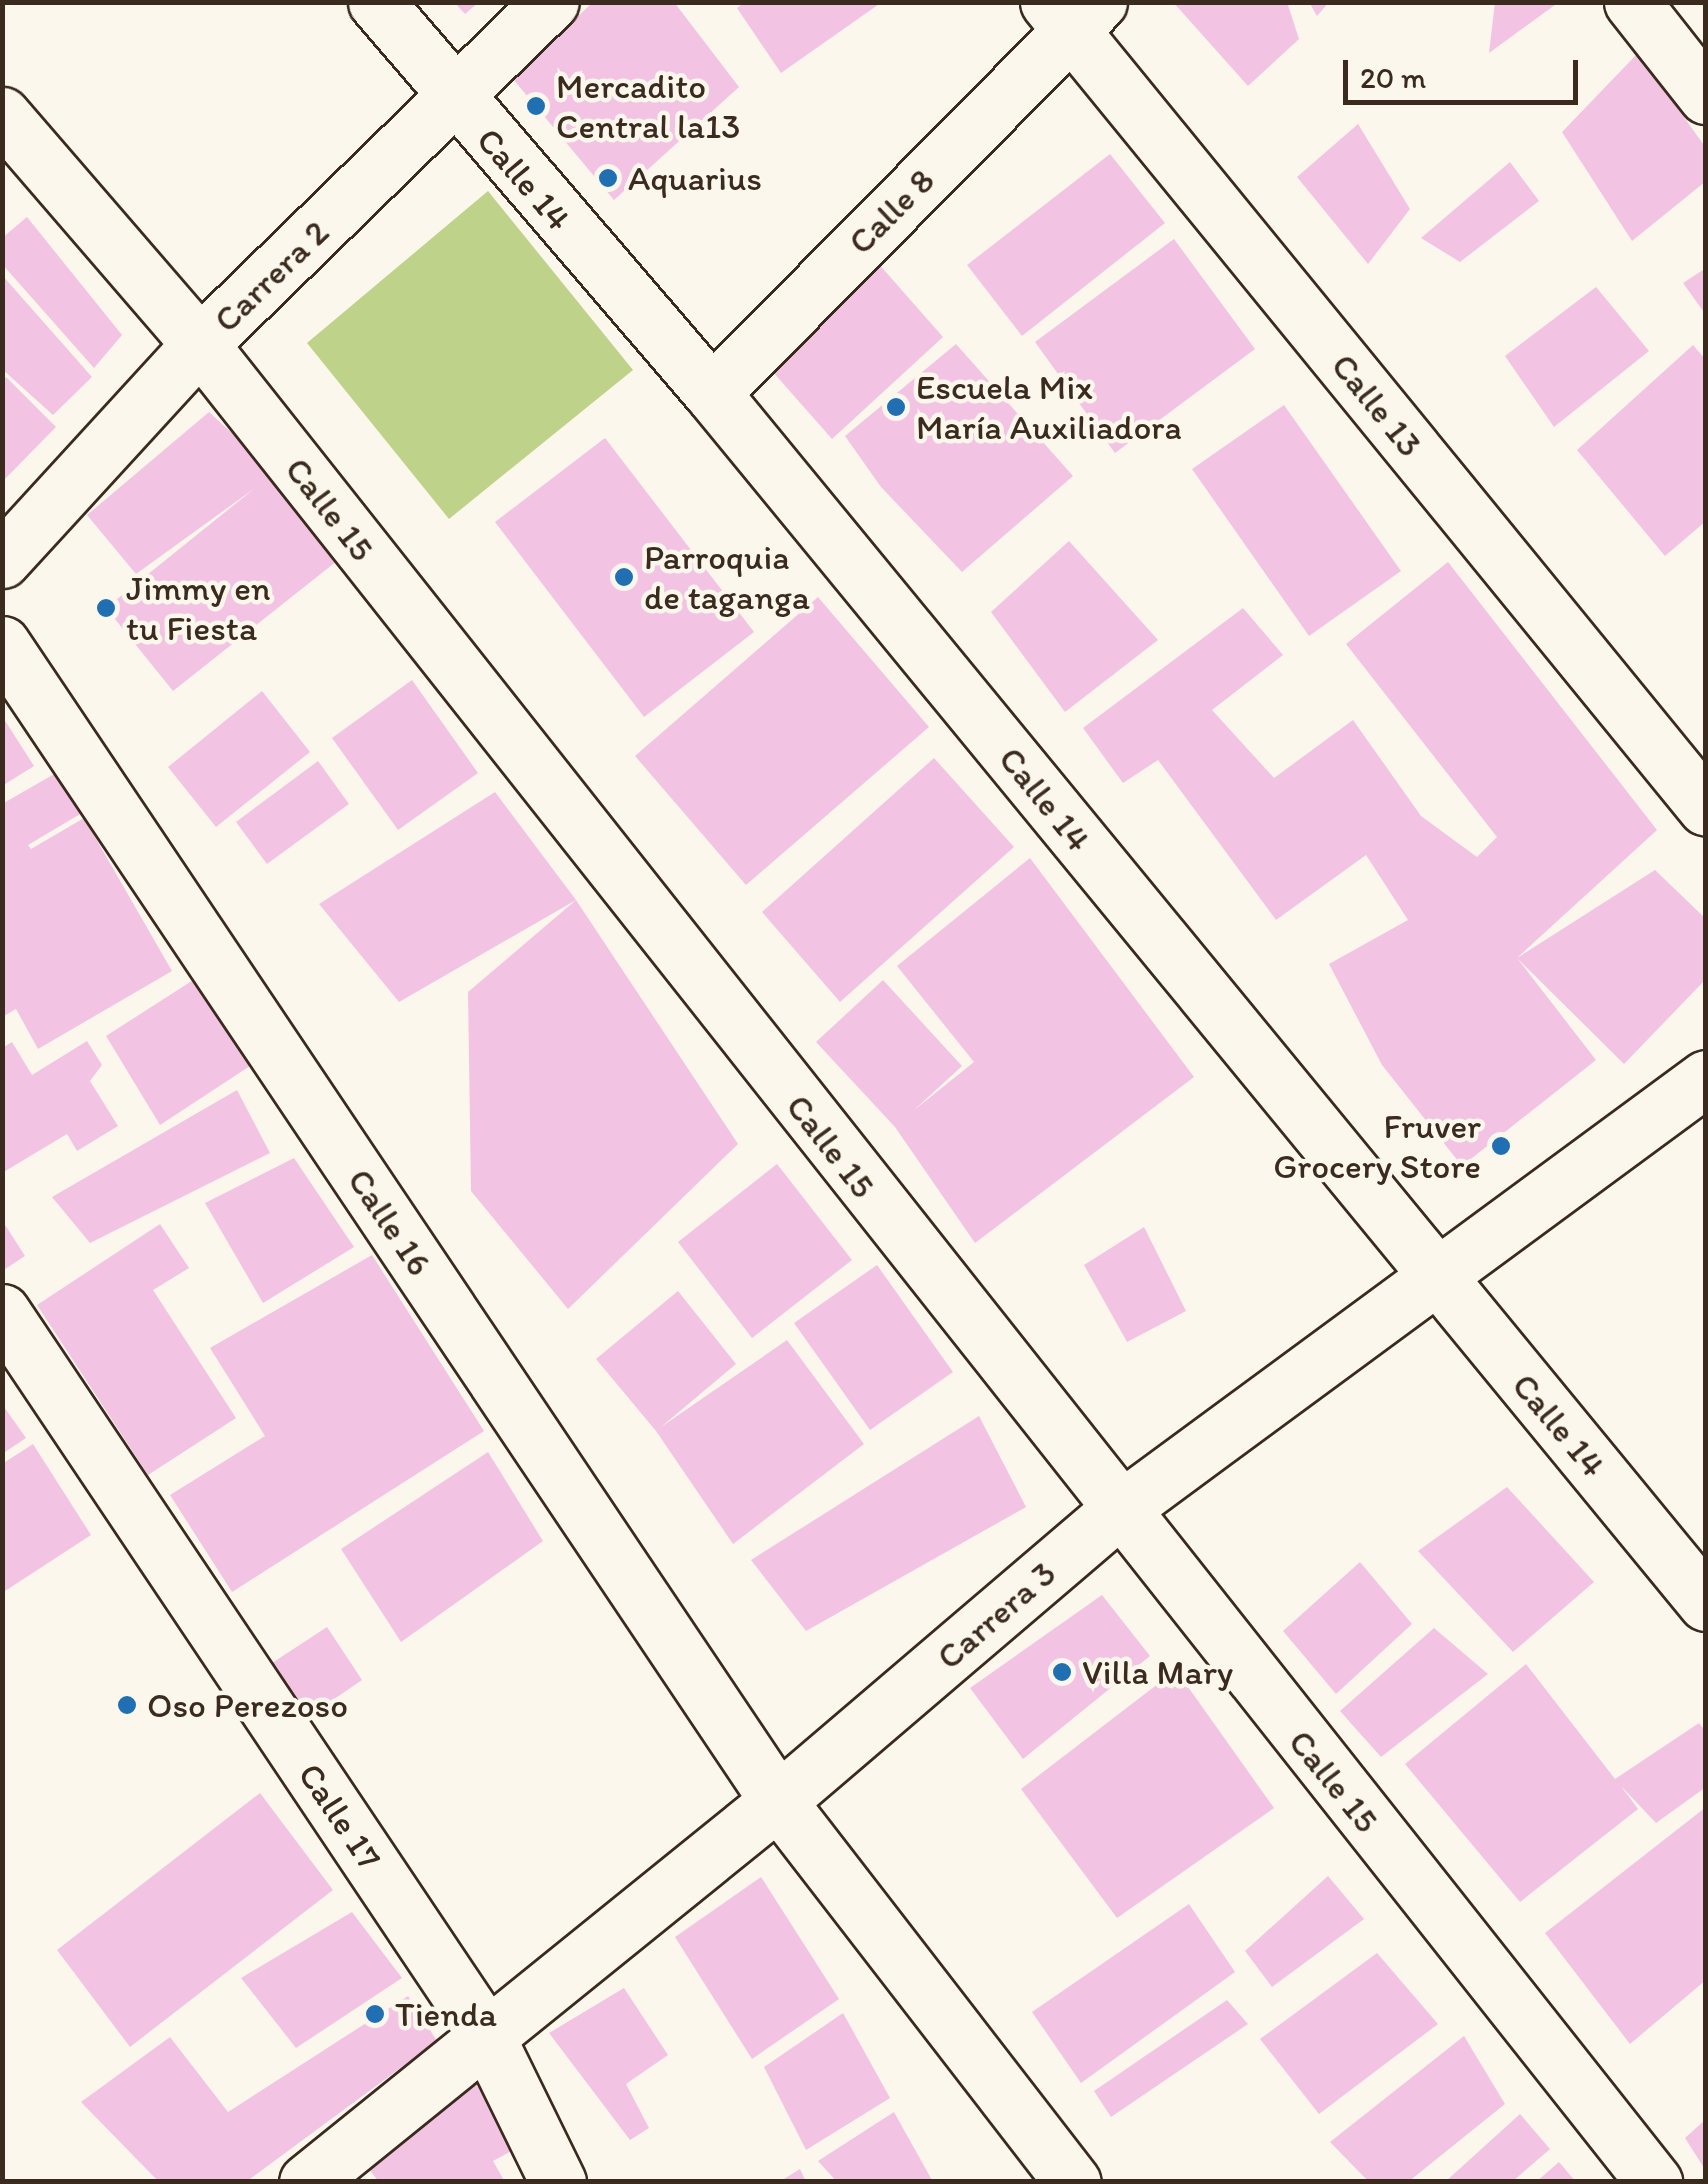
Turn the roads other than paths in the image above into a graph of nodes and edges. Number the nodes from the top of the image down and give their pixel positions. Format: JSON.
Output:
{"nodes":[{"id":1,"x":376,"y":2,"type":"edge"},
{"id":2,"x":551,"y":2,"type":"edge"},
{"id":3,"x":1632,"y":2,"type":"edge"},
{"id":4,"x":1072,"y":12,"type":"edge"},
{"id":5,"x":1706,"y":96,"type":"edge"},
{"id":6,"x":454,"y":99,"type":"junction"},
{"id":7,"x":2,"y":115,"type":"edge"},
{"id":8,"x":200,"y":344,"type":"junction"},
{"id":9,"x":712,"y":393,"type":"junction"},
{"id":10,"x":2,"y":560,"type":"edge"},
{"id":11,"x":2,"y":644,"type":"edge"},
{"id":12,"x":1706,"y":808,"type":"edge"},
{"id":13,"x":1706,"y":1078,"type":"edge"},
{"id":14,"x":1438,"y":1280,"type":"junction"},
{"id":15,"x":2,"y":1312,"type":"edge"},
{"id":16,"x":1118,"y":1511,"type":"junction"},
{"id":17,"x":1706,"y":1603,"type":"edge"},
{"id":18,"x":778,"y":1801,"type":"junction"},
{"id":19,"x":485,"y":2033,"type":"junction"},
{"id":20,"x":308,"y":2182,"type":"edge"},
{"id":21,"x":558,"y":2182,"type":"edge"},
{"id":22,"x":1073,"y":2182,"type":"edge"},
{"id":23,"x":1654,"y":2182,"type":"edge"}],
"edges":[{"from":1,"to":6,"type":"street","name":"Calle 14"},
{"from":2,"to":6,"type":"street","name":"Carrera 2"},
{"from":3,"to":5,"type":"street"},
{"from":4,"to":9,"type":"street","name":"Calle 8"},
{"from":4,"to":12,"type":"street","name":"Calle 13"},
{"from":6,"to":8,"type":"street","name":"Carrera 2"},
{"from":6,"to":9,"type":"street","name":"Calle 14"},
{"from":7,"to":8,"type":"street","name":"Calle 15"},
{"from":8,"to":10,"type":"street","name":"Carrera 2"},
{"from":8,"to":16,"type":"street","name":"Calle 15"},
{"from":9,"to":14,"type":"street","name":"Calle 14"},
{"from":11,"to":18,"type":"street","name":"Calle 16"},
{"from":13,"to":14,"type":"street","name":"Carrera 3"},
{"from":14,"to":16,"type":"street","name":"Carrera 3"},
{"from":14,"to":17,"type":"street","name":"Calle 14"},
{"from":15,"to":19,"type":"street","name":"Calle 17"},
{"from":16,"to":18,"type":"street","name":"Carrera 3"},
{"from":16,"to":23,"type":"street","name":"Calle 15"},
{"from":18,"to":19,"type":"street","name":"Carrera 3"},
{"from":18,"to":22,"type":"street","name":"Calle 16"},
{"from":19,"to":20,"type":"street","name":"Carrera 3"},
{"from":19,"to":21,"type":"street","name":"Calle 17"}]}
